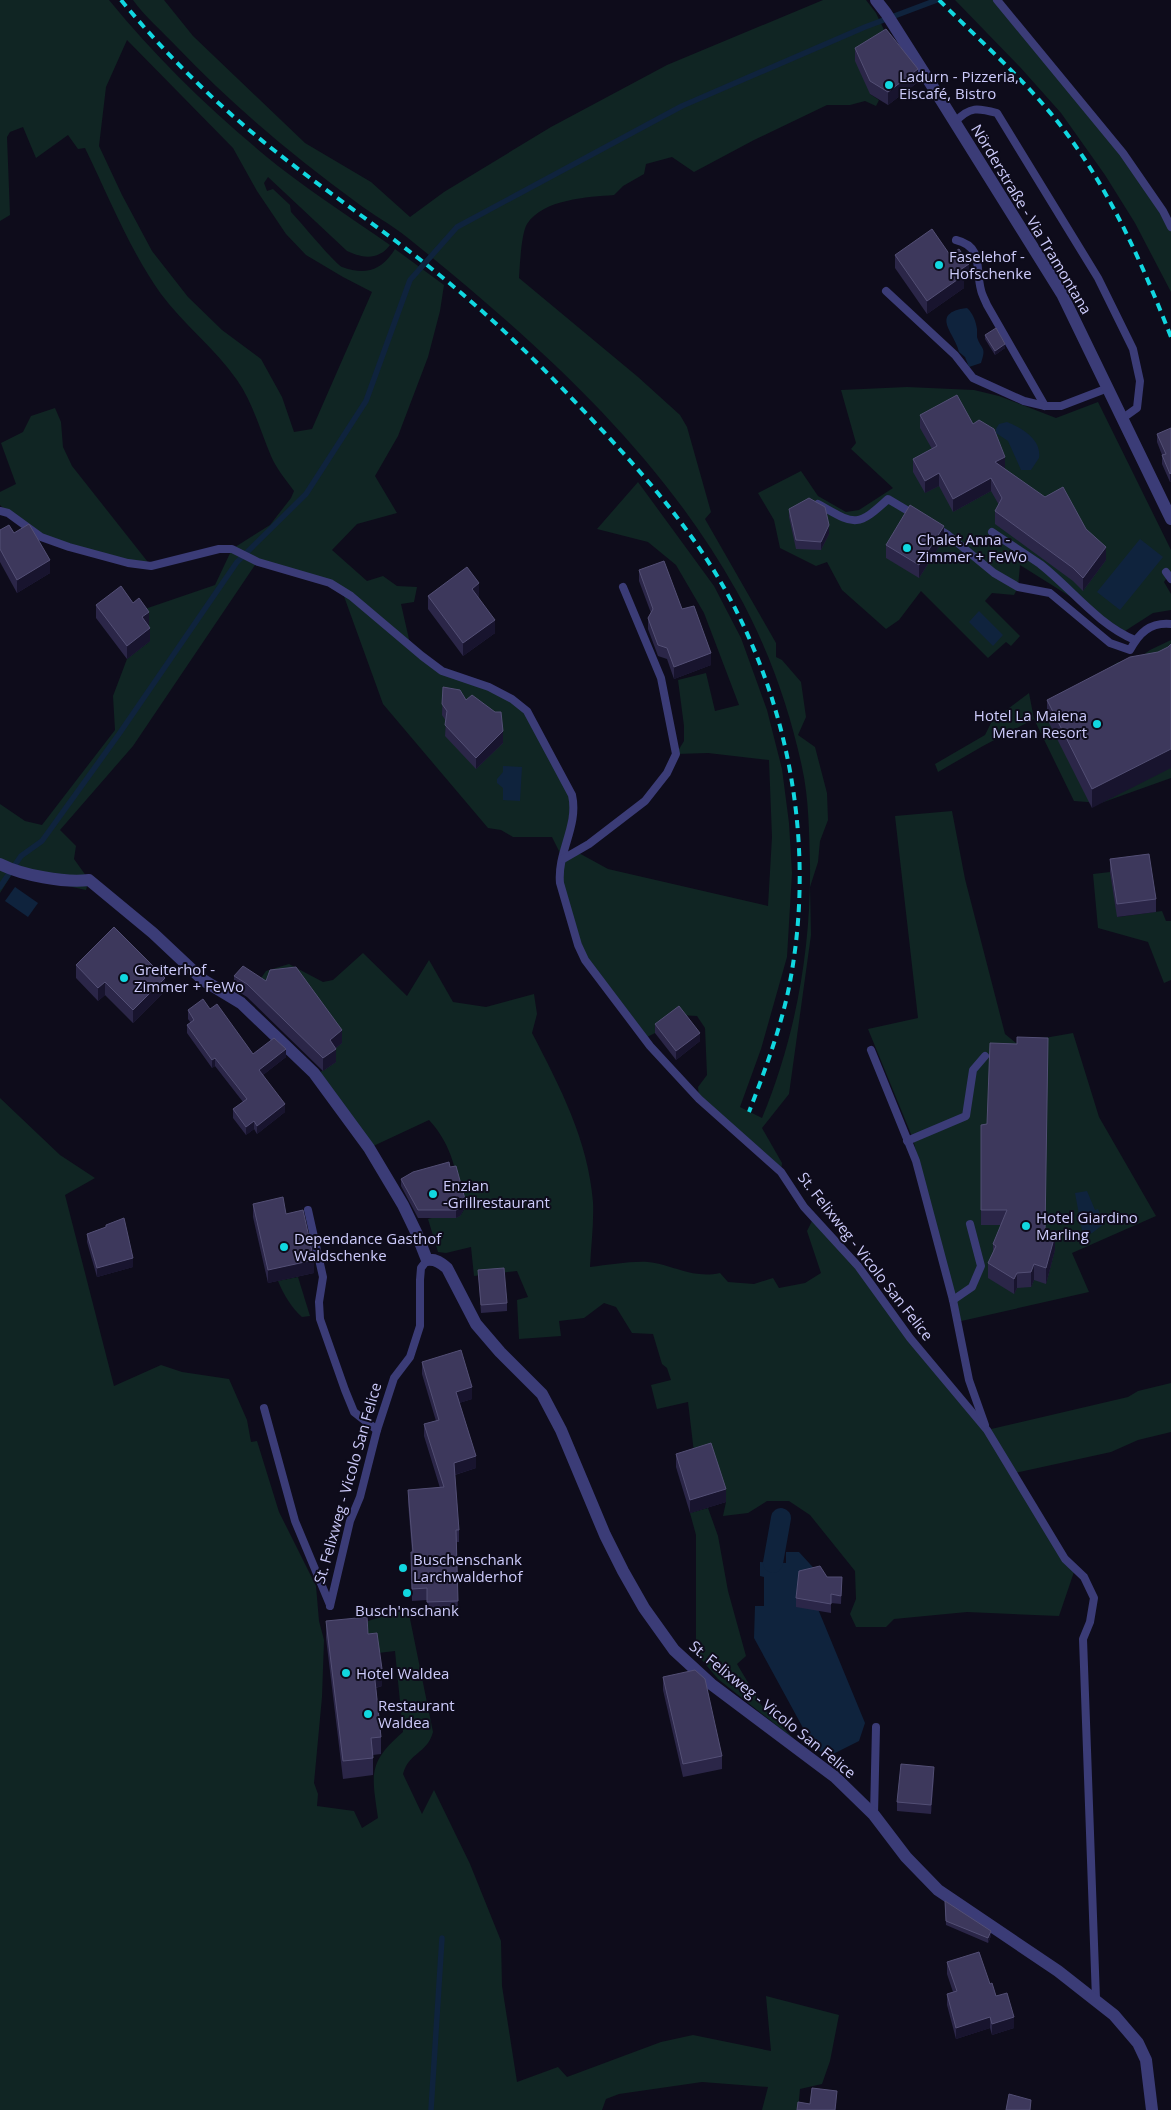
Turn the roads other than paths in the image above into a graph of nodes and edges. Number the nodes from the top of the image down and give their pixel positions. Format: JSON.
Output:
{"nodes":[{"id":1,"x":876,"y":0,"type":"edge"},
{"id":2,"x":998,"y":0,"type":"edge"},
{"id":3,"x":955,"y":122,"type":"junction"},
{"id":4,"x":1171,"y":227,"type":"edge"},
{"id":5,"x":956,"y":240,"type":"dead end"},
{"id":6,"x":886,"y":291,"type":"dead end"},
{"id":7,"x":1108,"y":388,"type":"junction"},
{"id":8,"x":1045,"y":406,"type":"junction"},
{"id":9,"x":1123,"y":418,"type":"junction"},
{"id":10,"x":809,"y":499,"type":"edge"},
{"id":11,"x":0,"y":511,"type":"edge"},
{"id":12,"x":1171,"y":518,"type":"edge"},
{"id":13,"x":922,"y":519,"type":"edge"},
{"id":14,"x":931,"y":524,"type":"edge"},
{"id":15,"x":992,"y":532,"type":"dead end"},
{"id":16,"x":623,"y":587,"type":"dead end"},
{"id":17,"x":1171,"y":624,"type":"edge"},
{"id":18,"x":1135,"y":640,"type":"junction"},
{"id":19,"x":563,"y":859,"type":"junction"},
{"id":20,"x":0,"y":864,"type":"edge"},
{"id":21,"x":871,"y":1050,"type":"dead end"},
{"id":22,"x":985,"y":1056,"type":"dead end"},
{"id":23,"x":907,"y":1141,"type":"junction"},
{"id":24,"x":308,"y":1210,"type":"dead end"},
{"id":25,"x":970,"y":1224,"type":"dead end"},
{"id":26,"x":427,"y":1260,"type":"junction"},
{"id":27,"x":953,"y":1300,"type":"junction"},
{"id":28,"x":264,"y":1408,"type":"dead end"},
{"id":29,"x":377,"y":1430,"type":"junction"},
{"id":30,"x":987,"y":1430,"type":"junction"},
{"id":31,"x":876,"y":1727,"type":"dead end"},
{"id":32,"x":874,"y":1815,"type":"junction"},
{"id":33,"x":1096,"y":1999,"type":"junction"},
{"id":34,"x":1152,"y":2110,"type":"edge"}],
"edges":[{"from":1,"to":3,"type":"street","name":"Nörderstraße - Via Tramontana"},
{"from":2,"to":4,"type":"lane"},
{"from":3,"to":7,"type":"street","name":"Nörderstraße - Via Tramontana"},
{"from":3,"to":9,"type":"lane"},
{"from":5,"to":8,"type":"lane"},
{"from":6,"to":8,"type":"lane"},
{"from":7,"to":8,"type":"lane"},
{"from":7,"to":9,"type":"street","name":"Nörderstraße - Via Tramontana"},
{"from":9,"to":12,"type":"street","name":"Nörderstraße - Via Tramontana"},
{"from":10,"to":13,"type":"lane"},
{"from":11,"to":19,"type":"lane","name":"St. Felixweg - Vicolo San Felice"},
{"from":14,"to":18,"type":"lane"},
{"from":15,"to":18,"type":"lane"},
{"from":16,"to":19,"type":"lane"},
{"from":17,"to":18,"type":"lane"},
{"from":19,"to":30,"type":"lane","name":"St. Felixweg - Vicolo San Felice"},
{"from":20,"to":26,"type":"street"},
{"from":21,"to":23,"type":"lane","name":"St. Felixweg - Vicolo San Felice"},
{"from":22,"to":23,"type":"lane"},
{"from":23,"to":27,"type":"lane","name":"St. Felixweg - Vicolo San Felice"},
{"from":24,"to":29,"type":"lane"},
{"from":25,"to":27,"type":"lane"},
{"from":26,"to":29,"type":"lane","name":"St. Felixweg - Vicolo San Felice"},
{"from":26,"to":32,"type":"street","name":"St. Felixweg - Vicolo San Felice"},
{"from":27,"to":30,"type":"lane","name":"St. Felixweg - Vicolo San Felice"},
{"from":28,"to":29,"type":"lane","name":"St. Felixweg - Vicolo San Felice"},
{"from":30,"to":33,"type":"lane","name":"St. Felixweg - Vicolo San Felice"},
{"from":31,"to":32,"type":"lane"},
{"from":32,"to":33,"type":"street","name":"St. Felixweg - Vicolo San Felice"},
{"from":33,"to":34,"type":"street","name":"St. Felixweg - Vicolo San Felice"}]}
